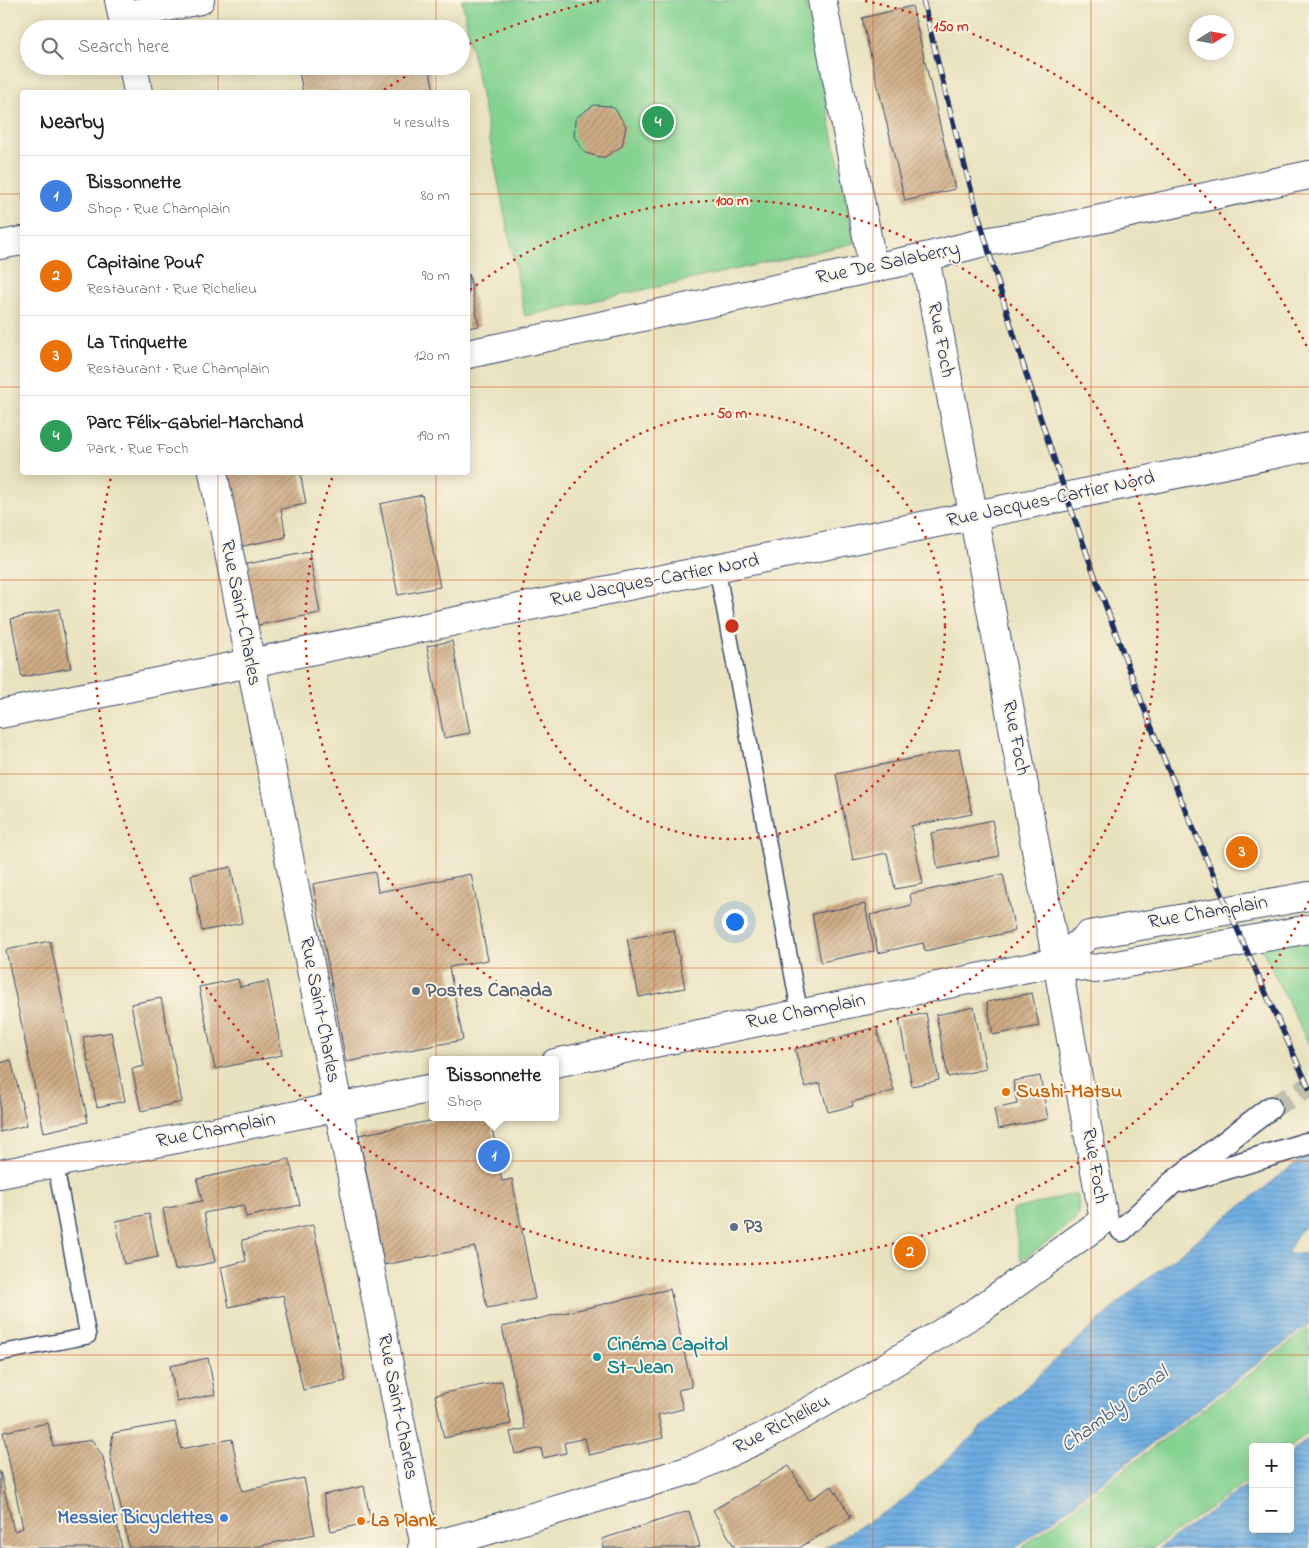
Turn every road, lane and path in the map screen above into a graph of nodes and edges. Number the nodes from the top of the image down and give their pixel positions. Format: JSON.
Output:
{"nodes":[{"id":1,"x":200,"y":0,"type":"edge"},
{"id":2,"x":822,"y":0,"type":"edge"},
{"id":3,"x":122,"y":15,"type":"edge"},
{"id":4,"x":134,"y":75,"type":"edge"},
{"id":5,"x":138,"y":90,"type":"edge"},
{"id":6,"x":1309,"y":175,"type":"edge"},
{"id":7,"x":20,"y":241,"type":"edge"},
{"id":8,"x":0,"y":245,"type":"edge"},
{"id":9,"x":925,"y":257,"type":"junction"},
{"id":10,"x":873,"y":268,"type":"junction"},
{"id":11,"x":470,"y":354,"type":"edge"},
{"id":12,"x":1309,"y":447,"type":"edge"},
{"id":13,"x":214,"y":475,"type":"edge"},
{"id":14,"x":974,"y":516,"type":"junction"},
{"id":15,"x":716,"y":569,"type":"junction"},
{"id":16,"x":250,"y":663,"type":"junction"},
{"id":17,"x":0,"y":714,"type":"edge"},
{"id":18,"x":1309,"y":896,"type":"edge"},
{"id":19,"x":1309,"y":929,"type":"edge"},
{"id":20,"x":1057,"y":962,"type":"junction"},
{"id":21,"x":800,"y":1014,"type":"junction"},
{"id":22,"x":559,"y":1062,"type":"edge"},
{"id":23,"x":429,"y":1089,"type":"edge"},
{"id":24,"x":338,"y":1107,"type":"junction"},
{"id":25,"x":1270,"y":1108,"type":"tunnel mouth"},
{"id":26,"x":1306,"y":1144,"type":"dead end"},
{"id":27,"x":55,"y":1163,"type":"junction"},
{"id":28,"x":0,"y":1174,"type":"edge"},
{"id":29,"x":1172,"y":1184,"type":"junction"},
{"id":30,"x":1113,"y":1225,"type":"junction"},
{"id":31,"x":0,"y":1353,"type":"edge"},
{"id":32,"x":424,"y":1548,"type":"edge"}],
"edges":[{"from":1,"to":3,"type":"street"},
{"from":2,"to":10,"type":"street"},
{"from":4,"to":5,"type":"street"},
{"from":6,"to":9,"type":"street","name":"Rue De Salaberry"},
{"from":7,"to":8,"type":"street"},
{"from":9,"to":10,"type":"street","name":"Rue De Salaberry"},
{"from":9,"to":14,"type":"street","name":"Rue Foch"},
{"from":10,"to":11,"type":"street","name":"Rue De Salaberry"},
{"from":12,"to":14,"type":"street","name":"Rue Jacques-Cartier Nord"},
{"from":13,"to":16,"type":"street","name":"Rue Saint-Charles"},
{"from":14,"to":15,"type":"street","name":"Rue Jacques-Cartier Nord"},
{"from":14,"to":20,"type":"street","name":"Rue Foch"},
{"from":15,"to":16,"type":"street","name":"Rue Jacques-Cartier Nord"},
{"from":15,"to":21,"type":"lane"},
{"from":16,"to":17,"type":"street","name":"Rue Jacques-Cartier Nord"},
{"from":16,"to":24,"type":"street","name":"Rue Saint-Charles"},
{"from":18,"to":20,"type":"street","name":"Rue Champlain"},
{"from":19,"to":20,"type":"street","name":"Rue Champlain"},
{"from":20,"to":21,"type":"street","name":"Rue Champlain"},
{"from":20,"to":30,"type":"street","name":"Rue Foch"},
{"from":21,"to":22,"type":"street","name":"Rue Champlain"},
{"from":23,"to":24,"type":"street","name":"Rue Champlain"},
{"from":24,"to":27,"type":"street","name":"Rue Champlain"},
{"from":24,"to":32,"type":"street","name":"Rue Saint-Charles"},
{"from":25,"to":29,"type":"street"},
{"from":26,"to":29,"type":"street"},
{"from":27,"to":28,"type":"street","name":"Rue Champlain"},
{"from":27,"to":31,"type":"lane"},
{"from":29,"to":30,"type":"street"},
{"from":30,"to":32,"type":"street","name":"Rue Richelieu"}]}
